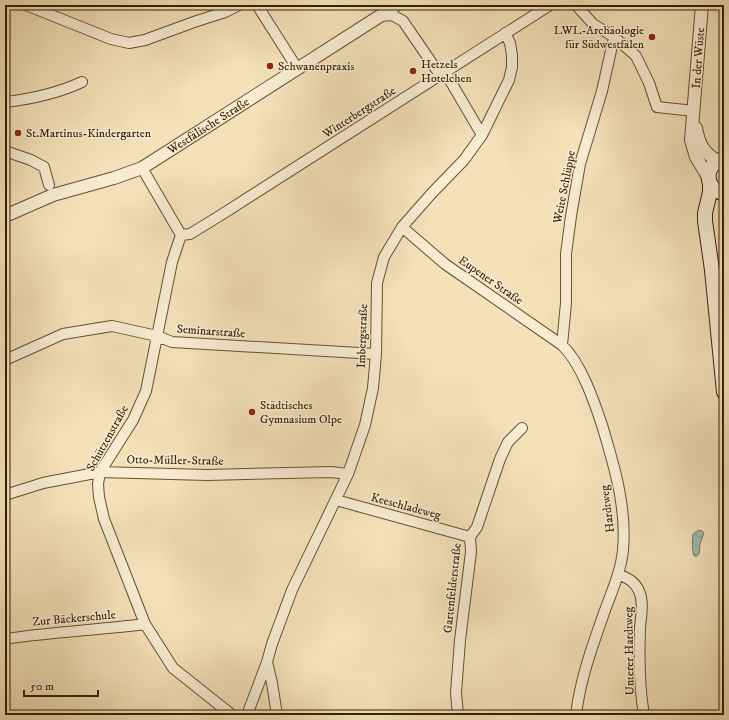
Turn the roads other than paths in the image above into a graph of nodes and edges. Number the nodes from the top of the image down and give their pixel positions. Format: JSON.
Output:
{"nodes":[{"id":1,"x":26,"y":5,"type":"edge"},
{"id":2,"x":239,"y":5,"type":"edge"},
{"id":3,"x":257,"y":5,"type":"edge"},
{"id":4,"x":405,"y":5,"type":"edge"},
{"id":5,"x":550,"y":5,"type":"edge"},
{"id":6,"x":576,"y":5,"type":"edge"},
{"id":7,"x":702,"y":5,"type":"edge"},
{"id":8,"x":394,"y":6,"type":"edge"},
{"id":9,"x":380,"y":16,"type":"junction"},
{"id":10,"x":403,"y":21,"type":"junction"},
{"id":11,"x":505,"y":33,"type":"junction"},
{"id":12,"x":614,"y":37,"type":"junction"},
{"id":13,"x":297,"y":68,"type":"junction"},
{"id":14,"x":442,"y":74,"type":"junction"},
{"id":15,"x":82,"y":82,"type":"dead end"},
{"id":16,"x":5,"y":102,"type":"edge"},
{"id":17,"x":694,"y":111,"type":"junction"},
{"id":18,"x":482,"y":135,"type":"junction"},
{"id":19,"x":5,"y":151,"type":"edge"},
{"id":20,"x":721,"y":160,"type":"edge"},
{"id":21,"x":142,"y":168,"type":"junction"},
{"id":22,"x":709,"y":180,"type":"junction"},
{"id":23,"x":49,"y":185,"type":"dead end"},
{"id":24,"x":724,"y":194,"type":"edge"},
{"id":25,"x":5,"y":216,"type":"edge"},
{"id":26,"x":402,"y":227,"type":"junction"},
{"id":27,"x":181,"y":235,"type":"junction"},
{"id":28,"x":708,"y":240,"type":"junction"},
{"id":29,"x":158,"y":336,"type":"junction"},
{"id":30,"x":565,"y":347,"type":"junction"},
{"id":31,"x":376,"y":354,"type":"junction"},
{"id":32,"x":5,"y":360,"type":"edge"},
{"id":33,"x":724,"y":392,"type":"edge"},
{"id":34,"x":522,"y":428,"type":"dead end"},
{"id":35,"x":100,"y":472,"type":"junction"},
{"id":36,"x":348,"y":474,"type":"junction"},
{"id":37,"x":5,"y":495,"type":"edge"},
{"id":38,"x":336,"y":500,"type":"junction"},
{"id":39,"x":470,"y":537,"type":"junction"},
{"id":40,"x":618,"y":574,"type":"junction"},
{"id":41,"x":145,"y":624,"type":"junction"},
{"id":42,"x":5,"y":639,"type":"edge"},
{"id":43,"x":267,"y":662,"type":"junction"},
{"id":44,"x":232,"y":715,"type":"edge"},
{"id":45,"x":247,"y":715,"type":"edge"},
{"id":46,"x":277,"y":715,"type":"edge"},
{"id":47,"x":458,"y":715,"type":"edge"},
{"id":48,"x":576,"y":715,"type":"edge"},
{"id":49,"x":644,"y":715,"type":"edge"}],
"edges":[{"from":1,"to":2,"type":"street"},
{"from":3,"to":13,"type":"street"},
{"from":4,"to":10,"type":"street"},
{"from":5,"to":11,"type":"street","name":"Winterbergstraße"},
{"from":6,"to":12,"type":"street"},
{"from":7,"to":17,"type":"street","name":"In der Wüste"},
{"from":8,"to":9,"type":"street","name":"Westfälische Straße"},
{"from":9,"to":10,"type":"street"},
{"from":9,"to":13,"type":"street","name":"Westfälische Straße"},
{"from":10,"to":14,"type":"street"},
{"from":11,"to":14,"type":"street","name":"Winterbergstraße"},
{"from":11,"to":18,"type":"street","name":"Imbergstraße"},
{"from":12,"to":17,"type":"street"},
{"from":12,"to":30,"type":"street","name":"Weite Schlüppe"},
{"from":13,"to":21,"type":"street","name":"Westfälische Straße"},
{"from":14,"to":18,"type":"street"},
{"from":14,"to":27,"type":"street","name":"Winterbergstraße"},
{"from":15,"to":16,"type":"street"},
{"from":17,"to":20,"type":"street","name":"In der Wüste"},
{"from":17,"to":22,"type":"street","name":"In der Wüste"},
{"from":18,"to":26,"type":"street","name":"Imbergstraße"},
{"from":19,"to":23,"type":"street"},
{"from":20,"to":22,"type":"main road"},
{"from":21,"to":25,"type":"street","name":"Westfälische Straße"},
{"from":21,"to":27,"type":"street"},
{"from":22,"to":24,"type":"main road"},
{"from":22,"to":28,"type":"main road"},
{"from":24,"to":28,"type":"main road"},
{"from":26,"to":30,"type":"street","name":"Eupener Straße"},
{"from":26,"to":31,"type":"street","name":"Imbergstraße"},
{"from":27,"to":29,"type":"street","name":"Schützenstraße"},
{"from":28,"to":33,"type":"main road"},
{"from":29,"to":31,"type":"street","name":"Seminarstraße"},
{"from":29,"to":32,"type":"street","name":"Seminarstraße"},
{"from":29,"to":35,"type":"street","name":"Schützenstraße"},
{"from":30,"to":40,"type":"street","name":"Hardtweg"},
{"from":31,"to":36,"type":"street","name":"Imbergstraße"},
{"from":34,"to":39,"type":"street","name":"Gartenfelderstraße"},
{"from":35,"to":36,"type":"street","name":"Otto-Müller-Straße"},
{"from":35,"to":37,"type":"street","name":"Otto-Müller-Straße"},
{"from":35,"to":41,"type":"street","name":"Schützenstraße"},
{"from":36,"to":38,"type":"street","name":"Imbergstraße"},
{"from":38,"to":39,"type":"street","name":"Keeschladeweg"},
{"from":38,"to":43,"type":"street","name":"Imbergstraße"},
{"from":39,"to":47,"type":"street","name":"Gartenfelderstraße"},
{"from":40,"to":48,"type":"street","name":"Hardtweg"},
{"from":40,"to":49,"type":"street","name":"Unterer Hardtweg"},
{"from":41,"to":42,"type":"street","name":"Zur Bäckerschule"},
{"from":41,"to":44,"type":"street","name":"Schützenstraße"},
{"from":43,"to":45,"type":"street","name":"Imbergstraße"},
{"from":43,"to":46,"type":"street","name":"Imbergstraße"}]}
